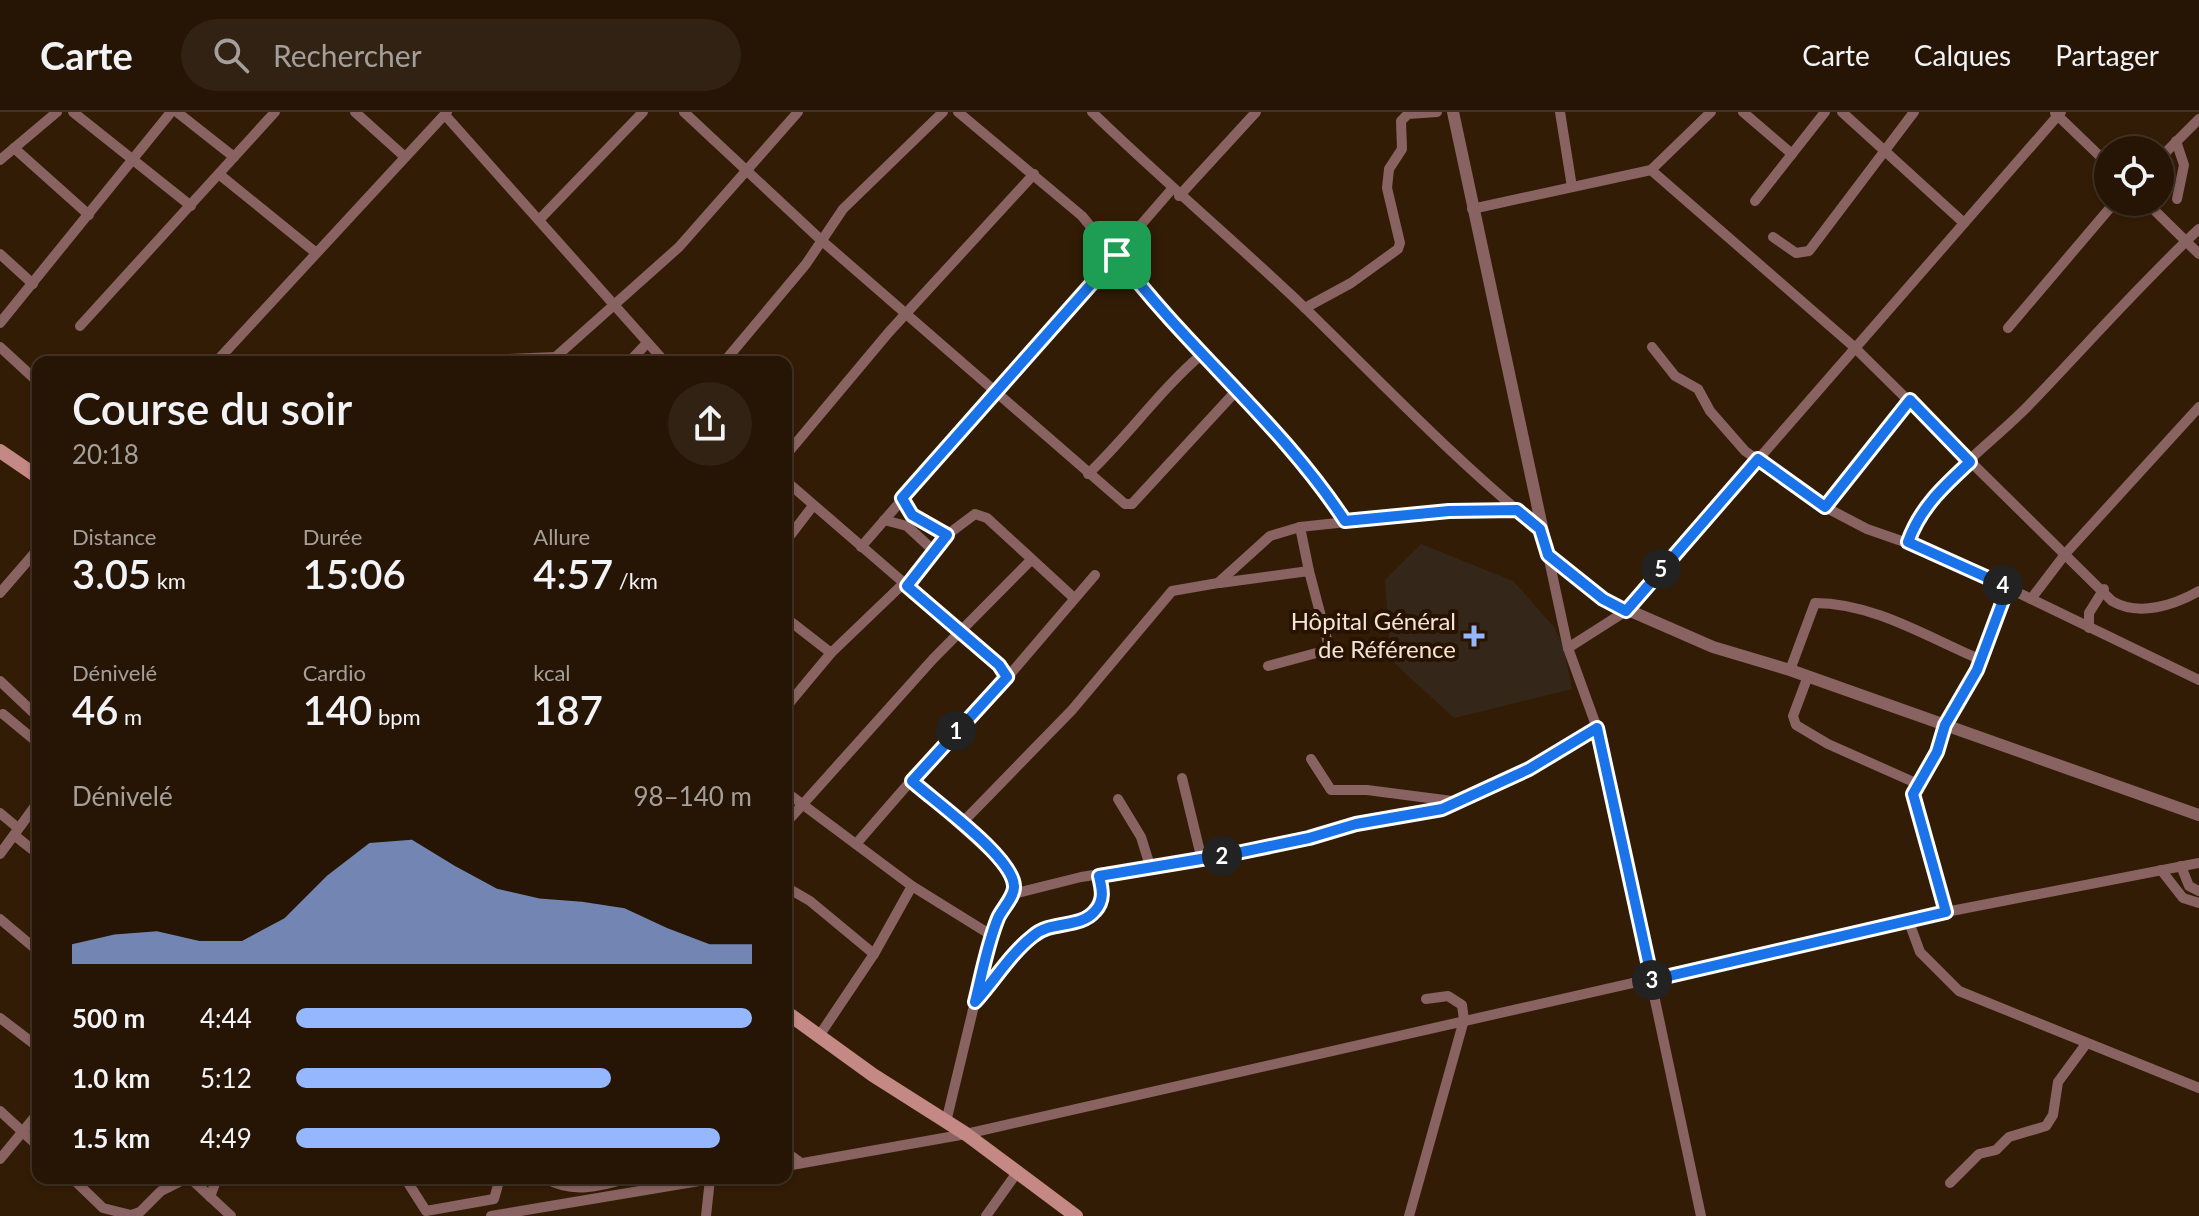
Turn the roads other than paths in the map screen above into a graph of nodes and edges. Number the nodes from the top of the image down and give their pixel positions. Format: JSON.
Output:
{"nodes":[{"id":1,"x":57,"y":112,"type":"edge"},
{"id":2,"x":73,"y":112,"type":"edge"},
{"id":3,"x":171,"y":112,"type":"edge"},
{"id":4,"x":177,"y":112,"type":"edge"},
{"id":5,"x":275,"y":112,"type":"edge"},
{"id":6,"x":355,"y":112,"type":"edge"},
{"id":7,"x":376,"y":112,"type":"edge"},
{"id":8,"x":643,"y":112,"type":"edge"},
{"id":9,"x":684,"y":112,"type":"edge"},
{"id":10,"x":798,"y":112,"type":"edge"},
{"id":11,"x":943,"y":112,"type":"edge"},
{"id":12,"x":958,"y":112,"type":"edge"},
{"id":13,"x":1092,"y":112,"type":"edge"},
{"id":14,"x":1256,"y":112,"type":"edge"},
{"id":15,"x":1437,"y":112,"type":"edge"},
{"id":16,"x":1453,"y":112,"type":"edge"},
{"id":17,"x":1560,"y":112,"type":"edge"},
{"id":18,"x":1711,"y":112,"type":"edge"},
{"id":19,"x":1743,"y":112,"type":"edge"},
{"id":20,"x":1825,"y":112,"type":"edge"},
{"id":21,"x":1842,"y":112,"type":"edge"},
{"id":22,"x":1914,"y":112,"type":"edge"},
{"id":23,"x":2058,"y":113,"type":"edge"},
{"id":24,"x":446,"y":114,"type":"edge"},
{"id":25,"x":2199,"y":119,"type":"edge"},
{"id":26,"x":366,"y":122,"type":"junction"},
{"id":27,"x":2176,"y":141,"type":"joint"},
{"id":28,"x":2094,"y":150,"type":"edge"},
{"id":29,"x":1883,"y":152,"type":"junction"},
{"id":30,"x":5,"y":154,"type":"edge"},
{"id":31,"x":1792,"y":154,"type":"junction"},
{"id":32,"x":234,"y":157,"type":"junction"},
{"id":33,"x":405,"y":157,"type":"junction"},
{"id":34,"x":132,"y":158,"type":"junction"},
{"id":35,"x":749,"y":170,"type":"junction"},
{"id":36,"x":1651,"y":170,"type":"junction"},
{"id":37,"x":1034,"y":174,"type":"junction"},
{"id":38,"x":220,"y":175,"type":"junction"},
{"id":39,"x":1572,"y":187,"type":"junction"},
{"id":40,"x":1175,"y":192,"type":"junction"},
{"id":41,"x":2177,"y":199,"type":"dead end"},
{"id":42,"x":1755,"y":201,"type":"dead end"},
{"id":43,"x":191,"y":206,"type":"junction"},
{"id":44,"x":1472,"y":209,"type":"junction"},
{"id":45,"x":89,"y":215,"type":"junction"},
{"id":46,"x":2103,"y":216,"type":"edge"},
{"id":47,"x":2160,"y":216,"type":"edge"},
{"id":48,"x":539,"y":220,"type":"junction"},
{"id":49,"x":1964,"y":223,"type":"junction"},
{"id":50,"x":2199,"y":229,"type":"edge"},
{"id":51,"x":1773,"y":237,"type":"dead end"},
{"id":52,"x":821,"y":240,"type":"junction"},
{"id":53,"x":2186,"y":241,"type":"junction"},
{"id":54,"x":315,"y":252,"type":"junction"},
{"id":55,"x":0,"y":254,"type":"edge"},
{"id":56,"x":2199,"y":254,"type":"edge"},
{"id":57,"x":1117,"y":255,"type":"junction"},
{"id":58,"x":33,"y":284,"type":"junction"},
{"id":59,"x":615,"y":307,"type":"junction"},
{"id":60,"x":1305,"y":308,"type":"junction"},
{"id":61,"x":908,"y":312,"type":"junction"},
{"id":62,"x":0,"y":323,"type":"edge"},
{"id":63,"x":80,"y":326,"type":"dead end"},
{"id":64,"x":2008,"y":328,"type":"dead end"},
{"id":65,"x":647,"y":343,"type":"junction"},
{"id":66,"x":1853,"y":346,"type":"junction"},
{"id":67,"x":0,"y":347,"type":"edge"},
{"id":68,"x":1652,"y":347,"type":"dead end"},
{"id":69,"x":1202,"y":354,"type":"junction"},
{"id":70,"x":221,"y":356,"type":"edge"},
{"id":71,"x":557,"y":356,"type":"edge"},
{"id":72,"x":635,"y":356,"type":"edge"},
{"id":73,"x":659,"y":356,"type":"edge"},
{"id":74,"x":729,"y":356,"type":"edge"},
{"id":75,"x":32,"y":376,"type":"edge"},
{"id":76,"x":1237,"y":390,"type":"junction"},
{"id":77,"x":996,"y":391,"type":"junction"},
{"id":78,"x":1910,"y":400,"type":"junction"},
{"id":79,"x":2199,"y":407,"type":"edge"},
{"id":80,"x":792,"y":448,"type":"edge"},
{"id":81,"x":0,"y":451,"type":"edge"},
{"id":82,"x":1758,"y":459,"type":"junction"},
{"id":83,"x":1970,"y":462,"type":"junction"},
{"id":84,"x":32,"y":473,"type":"edge"},
{"id":85,"x":1088,"y":474,"type":"junction"},
{"id":86,"x":792,"y":487,"type":"edge"},
{"id":87,"x":902,"y":498,"type":"junction"},
{"id":88,"x":812,"y":507,"type":"junction"},
{"id":89,"x":1825,"y":507,"type":"junction"},
{"id":90,"x":1517,"y":510,"type":"junction"},
{"id":91,"x":884,"y":520,"type":"junction"},
{"id":92,"x":1345,"y":521,"type":"junction"},
{"id":93,"x":1300,"y":527,"type":"junction"},
{"id":94,"x":1540,"y":529,"type":"junction"},
{"id":95,"x":792,"y":533,"type":"edge"},
{"id":96,"x":947,"y":535,"type":"junction"},
{"id":97,"x":1908,"y":542,"type":"junction"},
{"id":98,"x":861,"y":547,"type":"junction"},
{"id":99,"x":935,"y":552,"type":"junction"},
{"id":100,"x":2066,"y":553,"type":"junction"},
{"id":101,"x":1548,"y":555,"type":"junction"},
{"id":102,"x":32,"y":556,"type":"edge"},
{"id":103,"x":1031,"y":560,"type":"junction"},
{"id":104,"x":1309,"y":571,"type":"junction"},
{"id":105,"x":1095,"y":575,"type":"dead end"},
{"id":106,"x":1218,"y":583,"type":"junction"},
{"id":107,"x":906,"y":584,"type":"junction"},
{"id":108,"x":2008,"y":587,"type":"junction"},
{"id":109,"x":2104,"y":589,"type":"junction"},
{"id":110,"x":2199,"y":591,"type":"edge"},
{"id":111,"x":0,"y":593,"type":"edge"},
{"id":112,"x":1074,"y":598,"type":"junction"},
{"id":113,"x":2031,"y":599,"type":"junction"},
{"id":114,"x":1626,"y":611,"type":"junction"},
{"id":115,"x":792,"y":623,"type":"edge"},
{"id":116,"x":2089,"y":628,"type":"junction"},
{"id":117,"x":960,"y":633,"type":"junction"},
{"id":118,"x":1568,"y":648,"type":"junction"},
{"id":119,"x":831,"y":653,"type":"junction"},
{"id":120,"x":1980,"y":662,"type":"junction"},
{"id":121,"x":1268,"y":666,"type":"dead end"},
{"id":122,"x":1790,"y":670,"type":"junction"},
{"id":123,"x":1808,"y":676,"type":"junction"},
{"id":124,"x":1007,"y":677,"type":"junction"},
{"id":125,"x":2199,"y":680,"type":"edge"},
{"id":126,"x":0,"y":681,"type":"edge"},
{"id":127,"x":792,"y":700,"type":"edge"},
{"id":128,"x":32,"y":711,"type":"edge"},
{"id":129,"x":3,"y":714,"type":"dead end"},
{"id":130,"x":1945,"y":725,"type":"junction"},
{"id":131,"x":1597,"y":728,"type":"junction"},
{"id":132,"x":32,"y":738,"type":"edge"},
{"id":133,"x":1311,"y":759,"type":"dead end"},
{"id":134,"x":1182,"y":778,"type":"dead end"},
{"id":135,"x":912,"y":781,"type":"junction"},
{"id":136,"x":1918,"y":784,"type":"junction"},
{"id":137,"x":792,"y":796,"type":"edge"},
{"id":138,"x":1118,"y":799,"type":"dead end"},
{"id":139,"x":1462,"y":802,"type":"junction"},
{"id":140,"x":803,"y":804,"type":"junction"},
{"id":141,"x":32,"y":810,"type":"edge"},
{"id":142,"x":0,"y":813,"type":"edge"},
{"id":143,"x":2199,"y":815,"type":"edge"},
{"id":144,"x":792,"y":816,"type":"edge"},
{"id":145,"x":961,"y":824,"type":"junction"},
{"id":146,"x":16,"y":832,"type":"junction"},
{"id":147,"x":856,"y":844,"type":"junction"},
{"id":148,"x":32,"y":848,"type":"edge"},
{"id":149,"x":0,"y":854,"type":"edge"},
{"id":150,"x":1208,"y":859,"type":"junction"},
{"id":151,"x":2199,"y":863,"type":"edge"},
{"id":152,"x":2181,"y":866,"type":"junction"},
{"id":153,"x":1151,"y":869,"type":"junction"},
{"id":154,"x":2161,"y":870,"type":"junction"},
{"id":155,"x":1099,"y":876,"type":"junction"},
{"id":156,"x":912,"y":886,"type":"junction"},
{"id":157,"x":792,"y":890,"type":"edge"},
{"id":158,"x":2199,"y":891,"type":"edge"},
{"id":159,"x":1013,"y":894,"type":"junction"},
{"id":160,"x":2199,"y":903,"type":"edge"},
{"id":161,"x":1946,"y":912,"type":"junction"},
{"id":162,"x":0,"y":919,"type":"edge"},
{"id":163,"x":1909,"y":922,"type":"junction"},
{"id":164,"x":991,"y":935,"type":"junction"},
{"id":165,"x":32,"y":946,"type":"edge"},
{"id":166,"x":874,"y":954,"type":"junction"},
{"id":167,"x":1652,"y":980,"type":"junction"},
{"id":168,"x":1426,"y":999,"type":"dead end"},
{"id":169,"x":975,"y":1002,"type":"junction"},
{"id":170,"x":0,"y":1018,"type":"edge"},
{"id":171,"x":792,"y":1019,"type":"edge"},
{"id":172,"x":1464,"y":1020,"type":"junction"},
{"id":173,"x":819,"y":1036,"type":"junction"},
{"id":174,"x":32,"y":1042,"type":"edge"},
{"id":175,"x":2086,"y":1044,"type":"junction"},
{"id":176,"x":2199,"y":1088,"type":"edge"},
{"id":177,"x":0,"y":1111,"type":"edge"},
{"id":178,"x":32,"y":1121,"type":"edge"},
{"id":179,"x":946,"y":1122,"type":"junction"},
{"id":180,"x":23,"y":1133,"type":"junction"},
{"id":181,"x":966,"y":1134,"type":"junction"},
{"id":182,"x":32,"y":1141,"type":"edge"},
{"id":183,"x":792,"y":1156,"type":"edge"},
{"id":184,"x":0,"y":1159,"type":"edge"},
{"id":185,"x":801,"y":1163,"type":"junction"},
{"id":186,"x":792,"y":1165,"type":"edge"},
{"id":187,"x":1016,"y":1174,"type":"junction"},
{"id":188,"x":1950,"y":1183,"type":"dead end"},
{"id":189,"x":78,"y":1184,"type":"edge"},
{"id":190,"x":178,"y":1184,"type":"edge"},
{"id":191,"x":196,"y":1184,"type":"edge"},
{"id":192,"x":215,"y":1184,"type":"edge"},
{"id":193,"x":409,"y":1184,"type":"edge"},
{"id":194,"x":498,"y":1184,"type":"edge"},
{"id":195,"x":556,"y":1184,"type":"edge"},
{"id":196,"x":599,"y":1184,"type":"edge"},
{"id":197,"x":655,"y":1184,"type":"edge"},
{"id":198,"x":712,"y":1184,"type":"edge"},
{"id":199,"x":210,"y":1197,"type":"junction"},
{"id":200,"x":427,"y":1214,"type":"edge"},
{"id":201,"x":514,"y":1214,"type":"edge"},
{"id":202,"x":231,"y":1216,"type":"edge"},
{"id":203,"x":491,"y":1216,"type":"edge"},
{"id":204,"x":706,"y":1216,"type":"edge"},
{"id":205,"x":986,"y":1216,"type":"edge"},
{"id":206,"x":1076,"y":1216,"type":"edge"},
{"id":207,"x":1409,"y":1216,"type":"edge"},
{"id":208,"x":1701,"y":1216,"type":"edge"}],
"edges":[{"from":1,"to":30,"type":"street"},
{"from":2,"to":34,"type":"street"},
{"from":3,"to":34,"type":"street"},
{"from":4,"to":32,"type":"street"},
{"from":5,"to":32,"type":"street"},
{"from":6,"to":26,"type":"street"},
{"from":7,"to":26,"type":"street"},
{"from":8,"to":48,"type":"street"},
{"from":9,"to":35,"type":"street"},
{"from":10,"to":35,"type":"street"},
{"from":11,"to":52,"type":"street"},
{"from":12,"to":37,"type":"street"},
{"from":13,"to":40,"type":"street"},
{"from":14,"to":40,"type":"street"},
{"from":15,"to":60,"type":"street"},
{"from":16,"to":44,"type":"street"},
{"from":17,"to":39,"type":"street"},
{"from":18,"to":36,"type":"street"},
{"from":19,"to":31,"type":"street"},
{"from":20,"to":31,"type":"street"},
{"from":21,"to":29,"type":"street"},
{"from":22,"to":29,"type":"street"},
{"from":23,"to":28,"type":"street"},
{"from":23,"to":49,"type":"street"},
{"from":24,"to":33,"type":"street"},
{"from":24,"to":48,"type":"street"},
{"from":25,"to":27,"type":"street"},
{"from":26,"to":33,"type":"street"},
{"from":27,"to":41,"type":"street"},
{"from":29,"to":49,"type":"street"},
{"from":29,"to":51,"type":"street"},
{"from":30,"to":45,"type":"street"},
{"from":31,"to":42,"type":"street"},
{"from":32,"to":38,"type":"street"},
{"from":33,"to":54,"type":"street"},
{"from":34,"to":43,"type":"street"},
{"from":34,"to":45,"type":"street"},
{"from":35,"to":52,"type":"street"},
{"from":35,"to":59,"type":"street"},
{"from":36,"to":39,"type":"street"},
{"from":36,"to":66,"type":"street"},
{"from":37,"to":57,"type":"street"},
{"from":37,"to":61,"type":"street"},
{"from":38,"to":43,"type":"street"},
{"from":38,"to":54,"type":"street"},
{"from":39,"to":44,"type":"street"},
{"from":40,"to":57,"type":"street"},
{"from":40,"to":60,"type":"street"},
{"from":43,"to":63,"type":"street"},
{"from":44,"to":94,"type":"street"},
{"from":45,"to":58,"type":"street"},
{"from":46,"to":64,"type":"street"},
{"from":47,"to":53,"type":"street"},
{"from":48,"to":59,"type":"street"},
{"from":49,"to":66,"type":"street"},
{"from":50,"to":53,"type":"street"},
{"from":52,"to":61,"type":"street"},
{"from":52,"to":74,"type":"street"},
{"from":53,"to":56,"type":"street"},
{"from":53,"to":83,"type":"street"},
{"from":54,"to":70,"type":"street"},
{"from":55,"to":58,"type":"street"},
{"from":57,"to":69,"type":"street"},
{"from":57,"to":77,"type":"street"},
{"from":58,"to":62,"type":"street"},
{"from":59,"to":65,"type":"street"},
{"from":59,"to":71,"type":"street"},
{"from":60,"to":90,"type":"street"},
{"from":61,"to":77,"type":"street"},
{"from":61,"to":80,"type":"street"},
{"from":65,"to":72,"type":"street"},
{"from":65,"to":73,"type":"street"},
{"from":66,"to":78,"type":"street"},
{"from":66,"to":82,"type":"street"},
{"from":67,"to":75,"type":"street"},
{"from":68,"to":82,"type":"street"},
{"from":69,"to":76,"type":"street"},
{"from":69,"to":85,"type":"street"},
{"from":76,"to":85,"type":"street"},
{"from":76,"to":92,"type":"street"},
{"from":77,"to":85,"type":"street"},
{"from":77,"to":87,"type":"street"},
{"from":78,"to":83,"type":"street"},
{"from":78,"to":89,"type":"street"},
{"from":79,"to":100,"type":"street"},
{"from":81,"to":84,"type":"main road"},
{"from":82,"to":89,"type":"street"},
{"from":82,"to":114,"type":"street"},
{"from":83,"to":97,"type":"street"},
{"from":83,"to":100,"type":"street"},
{"from":86,"to":88,"type":"street"},
{"from":87,"to":91,"type":"street"},
{"from":87,"to":96,"type":"street"},
{"from":88,"to":95,"type":"street"},
{"from":88,"to":98,"type":"street"},
{"from":89,"to":97,"type":"street"},
{"from":90,"to":92,"type":"street"},
{"from":90,"to":94,"type":"street"},
{"from":91,"to":98,"type":"street"},
{"from":91,"to":99,"type":"street"},
{"from":92,"to":93,"type":"street"},
{"from":93,"to":104,"type":"street"},
{"from":93,"to":106,"type":"street"},
{"from":94,"to":101,"type":"street"},
{"from":96,"to":99,"type":"street"},
{"from":96,"to":103,"type":"street"},
{"from":97,"to":108,"type":"street"},
{"from":98,"to":107,"type":"street"},
{"from":99,"to":107,"type":"street"},
{"from":100,"to":109,"type":"street"},
{"from":100,"to":113,"type":"street"},
{"from":101,"to":114,"type":"street"},
{"from":101,"to":118,"type":"street"},
{"from":102,"to":111,"type":"street"},
{"from":103,"to":112,"type":"street"},
{"from":103,"to":117,"type":"street"},
{"from":104,"to":106,"type":"street"},
{"from":104,"to":121,"type":"street"},
{"from":105,"to":112,"type":"street"},
{"from":106,"to":145,"type":"street"},
{"from":107,"to":117,"type":"street"},
{"from":107,"to":119,"type":"street"},
{"from":108,"to":113,"type":"street"},
{"from":108,"to":120,"type":"street"},
{"from":109,"to":110,"type":"street"},
{"from":109,"to":116,"type":"street"},
{"from":112,"to":124,"type":"street"},
{"from":113,"to":116,"type":"street"},
{"from":114,"to":118,"type":"street"},
{"from":114,"to":122,"type":"street"},
{"from":115,"to":119,"type":"street"},
{"from":116,"to":125,"type":"street"},
{"from":117,"to":124,"type":"street"},
{"from":117,"to":140,"type":"street"},
{"from":118,"to":131,"type":"street"},
{"from":119,"to":127,"type":"street"},
{"from":120,"to":122,"type":"street"},
{"from":120,"to":130,"type":"street"},
{"from":122,"to":123,"type":"street"},
{"from":123,"to":130,"type":"street"},
{"from":123,"to":136,"type":"street"},
{"from":124,"to":135,"type":"street"},
{"from":126,"to":128,"type":"street"},
{"from":129,"to":132,"type":"street"},
{"from":130,"to":136,"type":"street"},
{"from":130,"to":143,"type":"street"},
{"from":131,"to":139,"type":"street"},
{"from":131,"to":167,"type":"street"},
{"from":133,"to":139,"type":"street"},
{"from":134,"to":150,"type":"street"},
{"from":135,"to":145,"type":"street"},
{"from":135,"to":147,"type":"street"},
{"from":136,"to":161,"type":"street"},
{"from":137,"to":140,"type":"street"},
{"from":138,"to":153,"type":"street"},
{"from":139,"to":150,"type":"street"},
{"from":140,"to":144,"type":"street"},
{"from":140,"to":147,"type":"street"},
{"from":141,"to":146,"type":"street"},
{"from":142,"to":146,"type":"street"},
{"from":145,"to":159,"type":"street"},
{"from":146,"to":148,"type":"street"},
{"from":146,"to":149,"type":"street"},
{"from":147,"to":156,"type":"street"},
{"from":150,"to":153,"type":"street"},
{"from":151,"to":152,"type":"street"},
{"from":152,"to":154,"type":"street"},
{"from":152,"to":158,"type":"street"},
{"from":153,"to":155,"type":"street"},
{"from":154,"to":160,"type":"street"},
{"from":154,"to":161,"type":"street"},
{"from":155,"to":159,"type":"street"},
{"from":155,"to":169,"type":"street"},
{"from":156,"to":164,"type":"street"},
{"from":156,"to":166,"type":"street"},
{"from":157,"to":166,"type":"street"},
{"from":159,"to":164,"type":"street"},
{"from":161,"to":163,"type":"street"},
{"from":162,"to":165,"type":"street"},
{"from":163,"to":167,"type":"street"},
{"from":163,"to":175,"type":"street"},
{"from":164,"to":169,"type":"street"},
{"from":166,"to":173,"type":"street"},
{"from":167,"to":172,"type":"street"},
{"from":167,"to":208,"type":"street"},
{"from":168,"to":172,"type":"street"},
{"from":169,"to":179,"type":"street"},
{"from":170,"to":174,"type":"street"},
{"from":171,"to":173,"type":"main road"},
{"from":172,"to":181,"type":"street"},
{"from":172,"to":207,"type":"street"},
{"from":173,"to":179,"type":"main road"},
{"from":175,"to":176,"type":"street"},
{"from":175,"to":188,"type":"street"},
{"from":177,"to":180,"type":"street"},
{"from":178,"to":180,"type":"street"},
{"from":179,"to":181,"type":"main road"},
{"from":180,"to":182,"type":"street"},
{"from":180,"to":184,"type":"street"},
{"from":181,"to":185,"type":"street"},
{"from":181,"to":187,"type":"main road"},
{"from":183,"to":185,"type":"street"},
{"from":185,"to":186,"type":"street"},
{"from":187,"to":205,"type":"street"},
{"from":187,"to":206,"type":"main road"},
{"from":189,"to":190,"type":"street"},
{"from":191,"to":199,"type":"street"},
{"from":192,"to":199,"type":"street"},
{"from":193,"to":200,"type":"street"},
{"from":194,"to":200,"type":"street"},
{"from":195,"to":196,"type":"street"},
{"from":197,"to":201,"type":"street"},
{"from":198,"to":204,"type":"street"},
{"from":199,"to":202,"type":"street"},
{"from":201,"to":203,"type":"street"}]}
